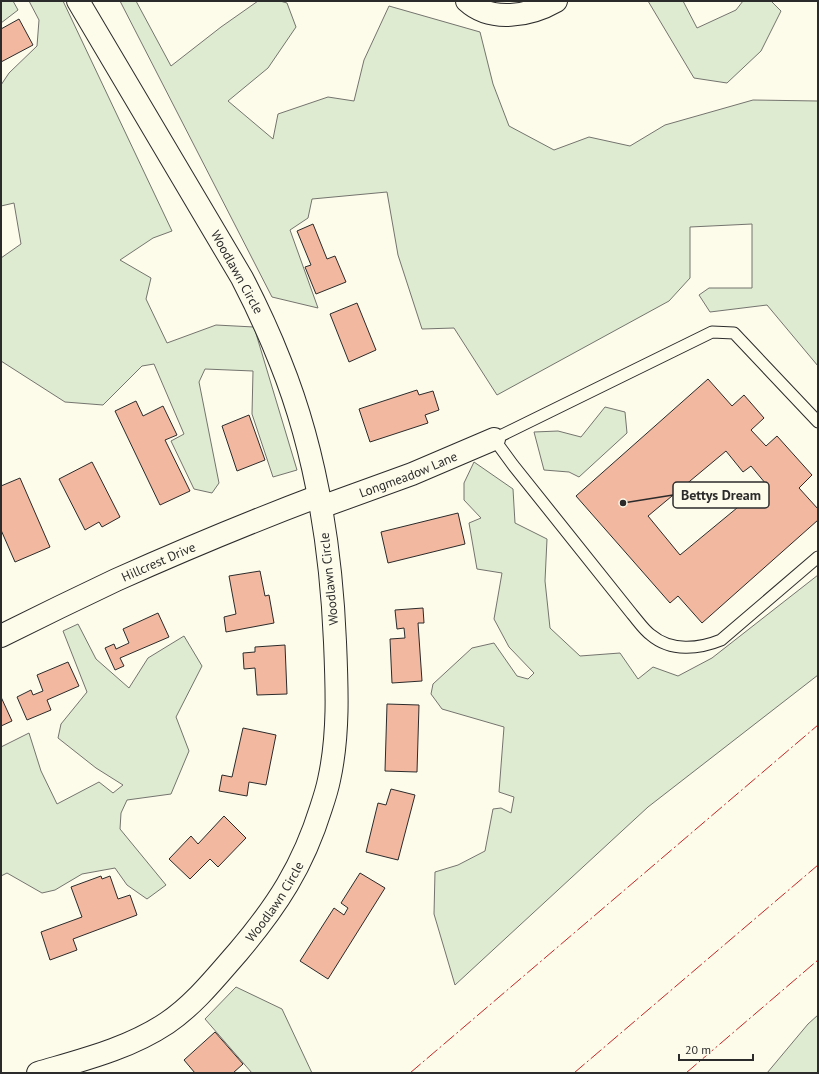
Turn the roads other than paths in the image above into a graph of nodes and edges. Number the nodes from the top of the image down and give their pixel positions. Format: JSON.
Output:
{"nodes":[{"id":1,"x":78,"y":1,"type":"edge"},
{"id":2,"x":556,"y":1,"type":"edge"},
{"id":3,"x":476,"y":7,"type":"edge"},
{"id":4,"x":818,"y":422,"type":"edge"},
{"id":5,"x":494,"y":439,"type":"junction"},
{"id":6,"x":320,"y":501,"type":"junction"},
{"id":7,"x":818,"y":557,"type":"edge"},
{"id":8,"x":1,"y":636,"type":"edge"},
{"id":9,"x":38,"y":1073,"type":"edge"}],
"edges":[{"from":1,"to":6,"type":"street","name":"Woodlawn Circle"},
{"from":2,"to":3,"type":"street"},
{"from":4,"to":5,"type":"lane"},
{"from":5,"to":6,"type":"street","name":"Longmeadow Lane"},
{"from":5,"to":7,"type":"lane"},
{"from":6,"to":8,"type":"street","name":"Hillcrest Drive"},
{"from":6,"to":9,"type":"street","name":"Woodlawn Circle"}]}
